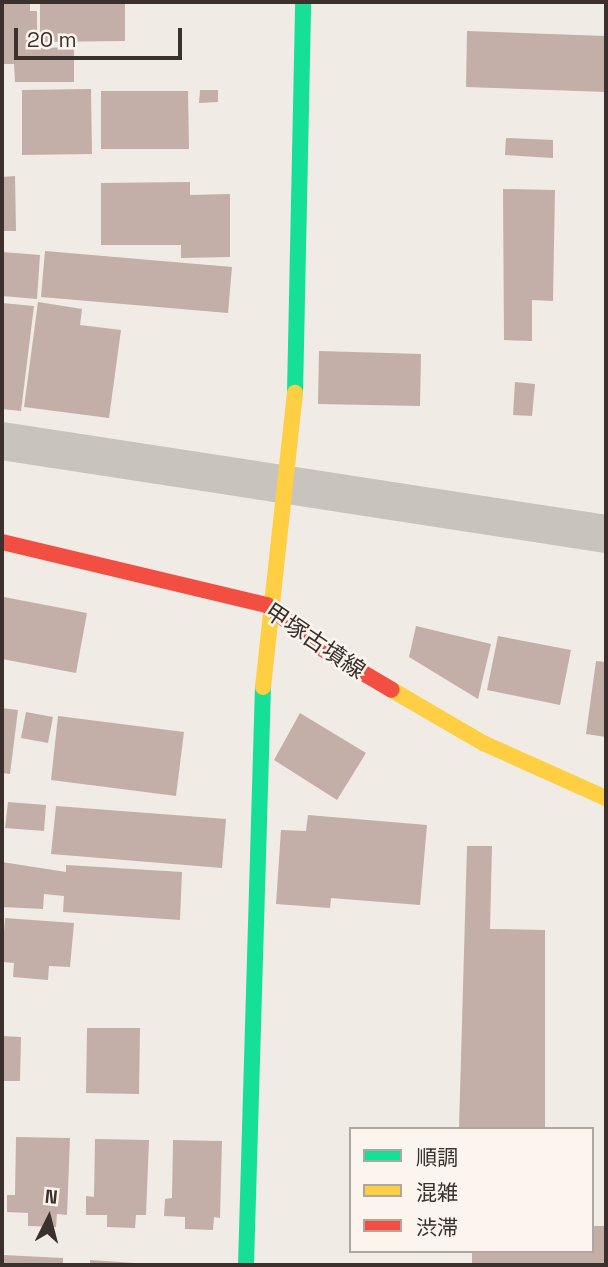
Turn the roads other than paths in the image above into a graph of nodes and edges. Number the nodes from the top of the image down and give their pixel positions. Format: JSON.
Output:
{"nodes":[{"id":1,"x":303,"y":2,"type":"edge"},
{"id":2,"x":2,"y":441,"type":"edge"},
{"id":3,"x":281,"y":481,"type":"junction"},
{"id":4,"x":606,"y":534,"type":"edge"},
{"id":5,"x":2,"y":542,"type":"edge"},
{"id":6,"x":267,"y":605,"type":"junction"},
{"id":7,"x":606,"y":798,"type":"edge"},
{"id":8,"x":246,"y":1265,"type":"edge"}],
"edges":[{"from":1,"to":3,"type":"street"},
{"from":2,"to":3,"type":"street"},
{"from":3,"to":4,"type":"street"},
{"from":3,"to":6,"type":"street"},
{"from":5,"to":6,"type":"street","name":"甲塚古墳線"},
{"from":6,"to":7,"type":"street","name":"甲塚古墳線"},
{"from":6,"to":8,"type":"street"}]}
